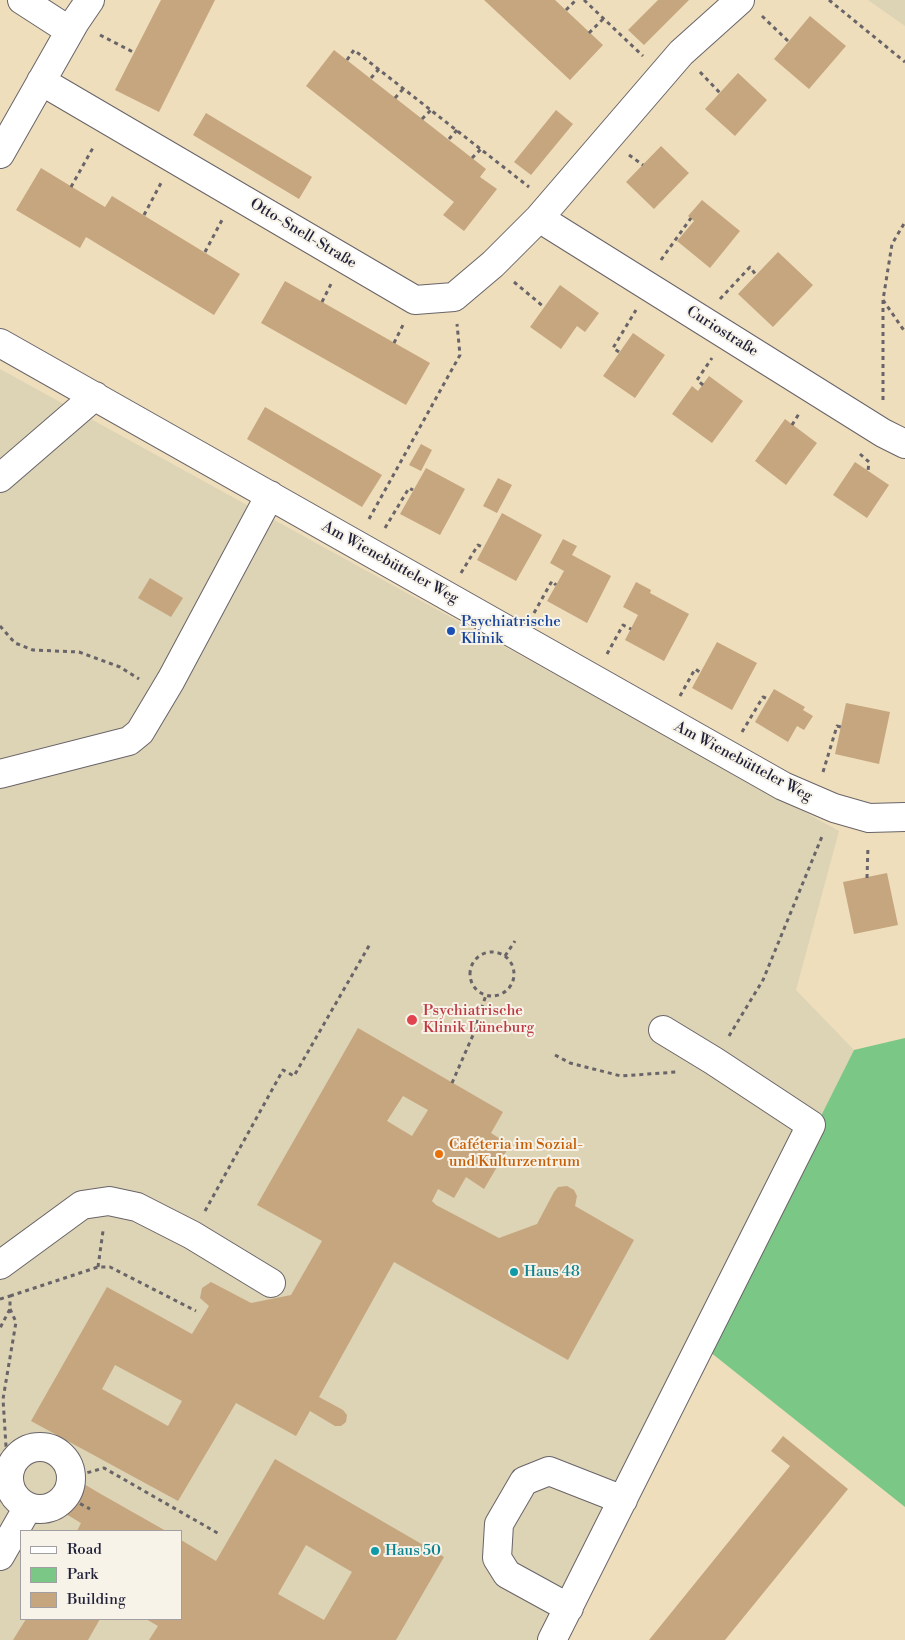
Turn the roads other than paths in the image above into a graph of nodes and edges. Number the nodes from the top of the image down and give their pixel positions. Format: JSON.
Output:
{"nodes":[{"id":1,"x":22,"y":0,"type":"edge"},
{"id":2,"x":90,"y":0,"type":"edge"},
{"id":3,"x":749,"y":6,"type":"edge"},
{"id":4,"x":72,"y":27,"type":"junction"},
{"id":5,"x":41,"y":81,"type":"junction"},
{"id":6,"x":0,"y":154,"type":"edge"},
{"id":7,"x":545,"y":211,"type":"junction"},
{"id":8,"x":0,"y":343,"type":"edge"},
{"id":9,"x":95,"y":396,"type":"junction"},
{"id":10,"x":894,"y":438,"type":"edge"},
{"id":11,"x":0,"y":478,"type":"edge"},
{"id":12,"x":270,"y":495,"type":"junction"},
{"id":13,"x":0,"y":774,"type":"edge"},
{"id":14,"x":905,"y":817,"type":"edge"},
{"id":15,"x":662,"y":1030,"type":"dead end"},
{"id":16,"x":0,"y":1265,"type":"edge"},
{"id":17,"x":270,"y":1283,"type":"dead end"},
{"id":18,"x":623,"y":1500,"type":"junction"},
{"id":19,"x":28,"y":1507,"type":"junction"},
{"id":20,"x":0,"y":1556,"type":"edge"},
{"id":21,"x":569,"y":1608,"type":"junction"},
{"id":22,"x":552,"y":1640,"type":"edge"}],
"edges":[{"from":1,"to":4,"type":"street"},
{"from":2,"to":4,"type":"street"},
{"from":3,"to":7,"type":"street"},
{"from":4,"to":5,"type":"street"},
{"from":5,"to":6,"type":"street"},
{"from":5,"to":7,"type":"street","name":"Otto-Snell-Straße"},
{"from":7,"to":10,"type":"street","name":"Curiostraße"},
{"from":8,"to":9,"type":"street","name":"Am Wienebütteler Weg"},
{"from":9,"to":11,"type":"street"},
{"from":9,"to":12,"type":"street","name":"Am Wienebütteler Weg"},
{"from":12,"to":13,"type":"street"},
{"from":12,"to":14,"type":"street","name":"Am Wienebütteler Weg"},
{"from":15,"to":18,"type":"street"},
{"from":16,"to":17,"type":"street"},
{"from":18,"to":21,"type":"street"},
{"from":18,"to":21,"type":"street"},
{"from":19,"to":19,"type":"street"},
{"from":19,"to":20,"type":"street"},
{"from":21,"to":22,"type":"street"}]}
